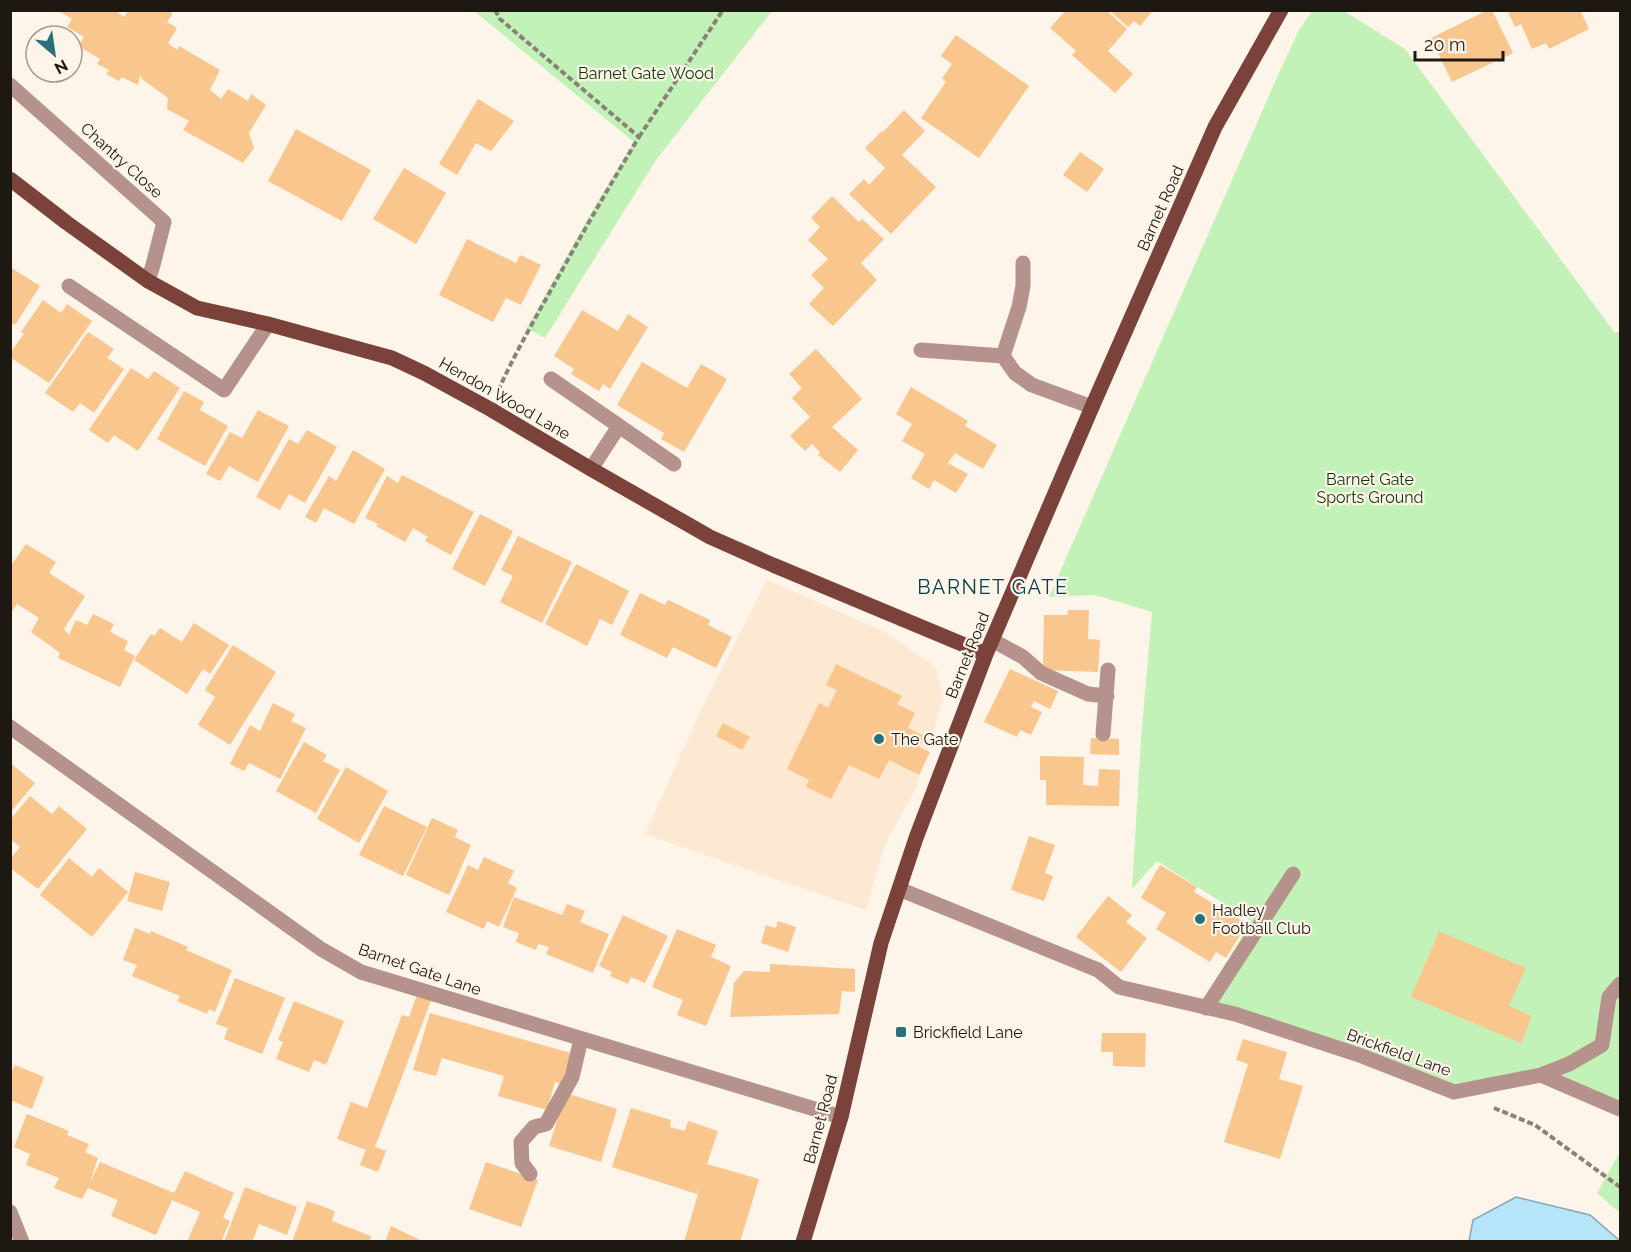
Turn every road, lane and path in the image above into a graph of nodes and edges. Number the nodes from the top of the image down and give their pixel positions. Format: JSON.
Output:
{"nodes":[{"id":1,"x":495,"y":10,"type":"edge"},
{"id":2,"x":723,"y":10,"type":"edge"},
{"id":3,"x":1281,"y":10,"type":"edge"},
{"id":4,"x":10,"y":85,"type":"edge"},
{"id":5,"x":639,"y":137,"type":"junction"},
{"id":6,"x":10,"y":178,"type":"edge"},
{"id":7,"x":1023,"y":263,"type":"dead end"},
{"id":8,"x":148,"y":281,"type":"junction"},
{"id":9,"x":69,"y":285,"type":"dead end"},
{"id":10,"x":268,"y":324,"type":"junction"},
{"id":11,"x":921,"y":350,"type":"dead end"},
{"id":12,"x":1003,"y":356,"type":"junction"},
{"id":13,"x":551,"y":379,"type":"dead end"},
{"id":14,"x":499,"y":389,"type":"dead end"},
{"id":15,"x":1092,"y":407,"type":"junction"},
{"id":16,"x":619,"y":426,"type":"junction"},
{"id":17,"x":674,"y":464,"type":"dead end"},
{"id":18,"x":591,"y":470,"type":"junction"},
{"id":19,"x":989,"y":647,"type":"junction"},
{"id":20,"x":1108,"y":670,"type":"dead end"},
{"id":21,"x":1107,"y":696,"type":"junction"},
{"id":22,"x":10,"y":727,"type":"edge"},
{"id":23,"x":1103,"y":734,"type":"dead end"},
{"id":24,"x":1293,"y":874,"type":"dead end"},
{"id":25,"x":899,"y":889,"type":"junction"},
{"id":26,"x":1620,"y":984,"type":"edge"},
{"id":27,"x":1206,"y":1008,"type":"junction"},
{"id":28,"x":581,"y":1040,"type":"junction"},
{"id":29,"x":1541,"y":1075,"type":"junction"},
{"id":30,"x":1454,"y":1092,"type":"junction"},
{"id":31,"x":1620,"y":1109,"type":"edge"},
{"id":32,"x":841,"y":1118,"type":"junction"},
{"id":33,"x":530,"y":1174,"type":"dead end"},
{"id":34,"x":1620,"y":1187,"type":"edge"},
{"id":35,"x":10,"y":1212,"type":"edge"},
{"id":36,"x":22,"y":1242,"type":"edge"},
{"id":37,"x":803,"y":1242,"type":"edge"}],
"edges":[{"from":1,"to":5,"type":"path"},
{"from":2,"to":5,"type":"path"},
{"from":3,"to":15,"type":"main road","name":"Barnet Road"},
{"from":4,"to":8,"type":"street","name":"Chantry Close"},
{"from":5,"to":14,"type":"path"},
{"from":6,"to":8,"type":"main road","name":"Hendon Wood Lane"},
{"from":7,"to":12,"type":"street"},
{"from":8,"to":10,"type":"main road","name":"Hendon Wood Lane"},
{"from":9,"to":10,"type":"street"},
{"from":10,"to":18,"type":"main road","name":"Hendon Wood Lane"},
{"from":11,"to":12,"type":"street"},
{"from":12,"to":15,"type":"street"},
{"from":13,"to":16,"type":"street"},
{"from":15,"to":19,"type":"main road","name":"Barnet Road"},
{"from":16,"to":17,"type":"street"},
{"from":16,"to":18,"type":"street"},
{"from":18,"to":19,"type":"main road","name":"Hendon Wood Lane"},
{"from":19,"to":21,"type":"street"},
{"from":19,"to":25,"type":"main road","name":"Barnet Road"},
{"from":20,"to":21,"type":"street"},
{"from":21,"to":23,"type":"street"},
{"from":22,"to":28,"type":"street","name":"Barnet Gate Lane"},
{"from":24,"to":27,"type":"street"},
{"from":25,"to":27,"type":"street","name":"Brickfield Lane"},
{"from":25,"to":32,"type":"main road","name":"Barnet Road"},
{"from":26,"to":29,"type":"street","name":"Brickfield Lane"},
{"from":27,"to":30,"type":"street","name":"Brickfield Lane"},
{"from":28,"to":32,"type":"street","name":"Barnet Gate Lane"},
{"from":28,"to":33,"type":"street"},
{"from":29,"to":30,"type":"street","name":"Brickfield Lane"},
{"from":29,"to":31,"type":"street"},
{"from":30,"to":34,"type":"path"},
{"from":32,"to":37,"type":"main road","name":"Barnet Road"},
{"from":35,"to":36,"type":"street"}]}
